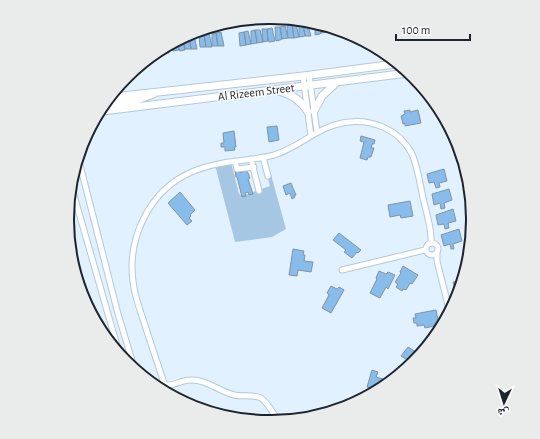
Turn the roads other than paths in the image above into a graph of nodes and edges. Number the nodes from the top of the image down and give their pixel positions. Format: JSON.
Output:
{"nodes":[{"id":1,"x":390,"y":65,"type":"edge"},
{"id":2,"x":400,"y":74,"type":"edge"},
{"id":3,"x":306,"y":76,"type":"junction"},
{"id":4,"x":337,"y":82,"type":"junction"},
{"id":5,"x":308,"y":85,"type":"junction"},
{"id":6,"x":275,"y":90,"type":"junction"},
{"id":7,"x":159,"y":91,"type":"junction"},
{"id":8,"x":120,"y":94,"type":"edge"},
{"id":9,"x":113,"y":103,"type":"edge"},
{"id":10,"x":116,"y":110,"type":"junction"},
{"id":11,"x":107,"y":111,"type":"edge"},
{"id":12,"x":311,"y":111,"type":"junction"},
{"id":13,"x":104,"y":116,"type":"edge"},
{"id":14,"x":317,"y":132,"type":"junction"},
{"id":15,"x":311,"y":136,"type":"junction"},
{"id":16,"x":264,"y":157,"type":"junction"},
{"id":17,"x":252,"y":159,"type":"junction"},
{"id":18,"x":235,"y":161,"type":"junction"},
{"id":19,"x":254,"y":167,"type":"junction"},
{"id":20,"x":81,"y":169,"type":"edge"},
{"id":21,"x":268,"y":176,"type":"dead end"},
{"id":22,"x":259,"y":191,"type":"dead end"},
{"id":23,"x":75,"y":201,"type":"edge"},
{"id":24,"x":431,"y":243,"type":"junction"},
{"id":25,"x":425,"y":250,"type":"junction"},
{"id":26,"x":437,"y":252,"type":"junction"},
{"id":27,"x":431,"y":255,"type":"junction"},
{"id":28,"x":438,"y":264,"type":"junction"},
{"id":29,"x":342,"y":270,"type":"dead end"},
{"id":30,"x":447,"y":302,"type":"edge"},
{"id":31,"x":115,"y":339,"type":"edge"},
{"id":32,"x":131,"y":357,"type":"edge"},
{"id":33,"x":274,"y":415,"type":"edge"}],
"edges":[{"from":1,"to":3,"type":"street","name":"Al Rizeem Street"},
{"from":2,"to":4,"type":"street","name":"Al Rizeem Street"},
{"from":3,"to":5,"type":"street"},
{"from":3,"to":7,"type":"street","name":"Al Rizeem Street"},
{"from":4,"to":5,"type":"street","name":"Al Rizeem Street"},
{"from":4,"to":12,"type":"street"},
{"from":5,"to":6,"type":"street","name":"Al Rizeem Street"},
{"from":5,"to":12,"type":"street"},
{"from":6,"to":10,"type":"street","name":"Al Rizeem Street"},
{"from":6,"to":12,"type":"street"},
{"from":7,"to":8,"type":"street","name":"Al Rizeem Street"},
{"from":7,"to":9,"type":"street"},
{"from":10,"to":11,"type":"street","name":"Al Rizeem Street"},
{"from":10,"to":13,"type":"street"},
{"from":12,"to":14,"type":"street"},
{"from":12,"to":15,"type":"street"},
{"from":14,"to":15,"type":"street"},
{"from":14,"to":24,"type":"street"},
{"from":15,"to":16,"type":"street"},
{"from":16,"to":17,"type":"street"},
{"from":16,"to":21,"type":"street"},
{"from":17,"to":18,"type":"street"},
{"from":17,"to":19,"type":"street"},
{"from":18,"to":19,"type":"street"},
{"from":18,"to":33,"type":"street"},
{"from":19,"to":22,"type":"street"},
{"from":20,"to":32,"type":"street"},
{"from":23,"to":31,"type":"street"},
{"from":24,"to":25,"type":"street"},
{"from":24,"to":26,"type":"street"},
{"from":25,"to":27,"type":"street"},
{"from":25,"to":29,"type":"street"},
{"from":26,"to":27,"type":"street"},
{"from":26,"to":28,"type":"street"},
{"from":27,"to":28,"type":"street"},
{"from":28,"to":30,"type":"street"}]}
